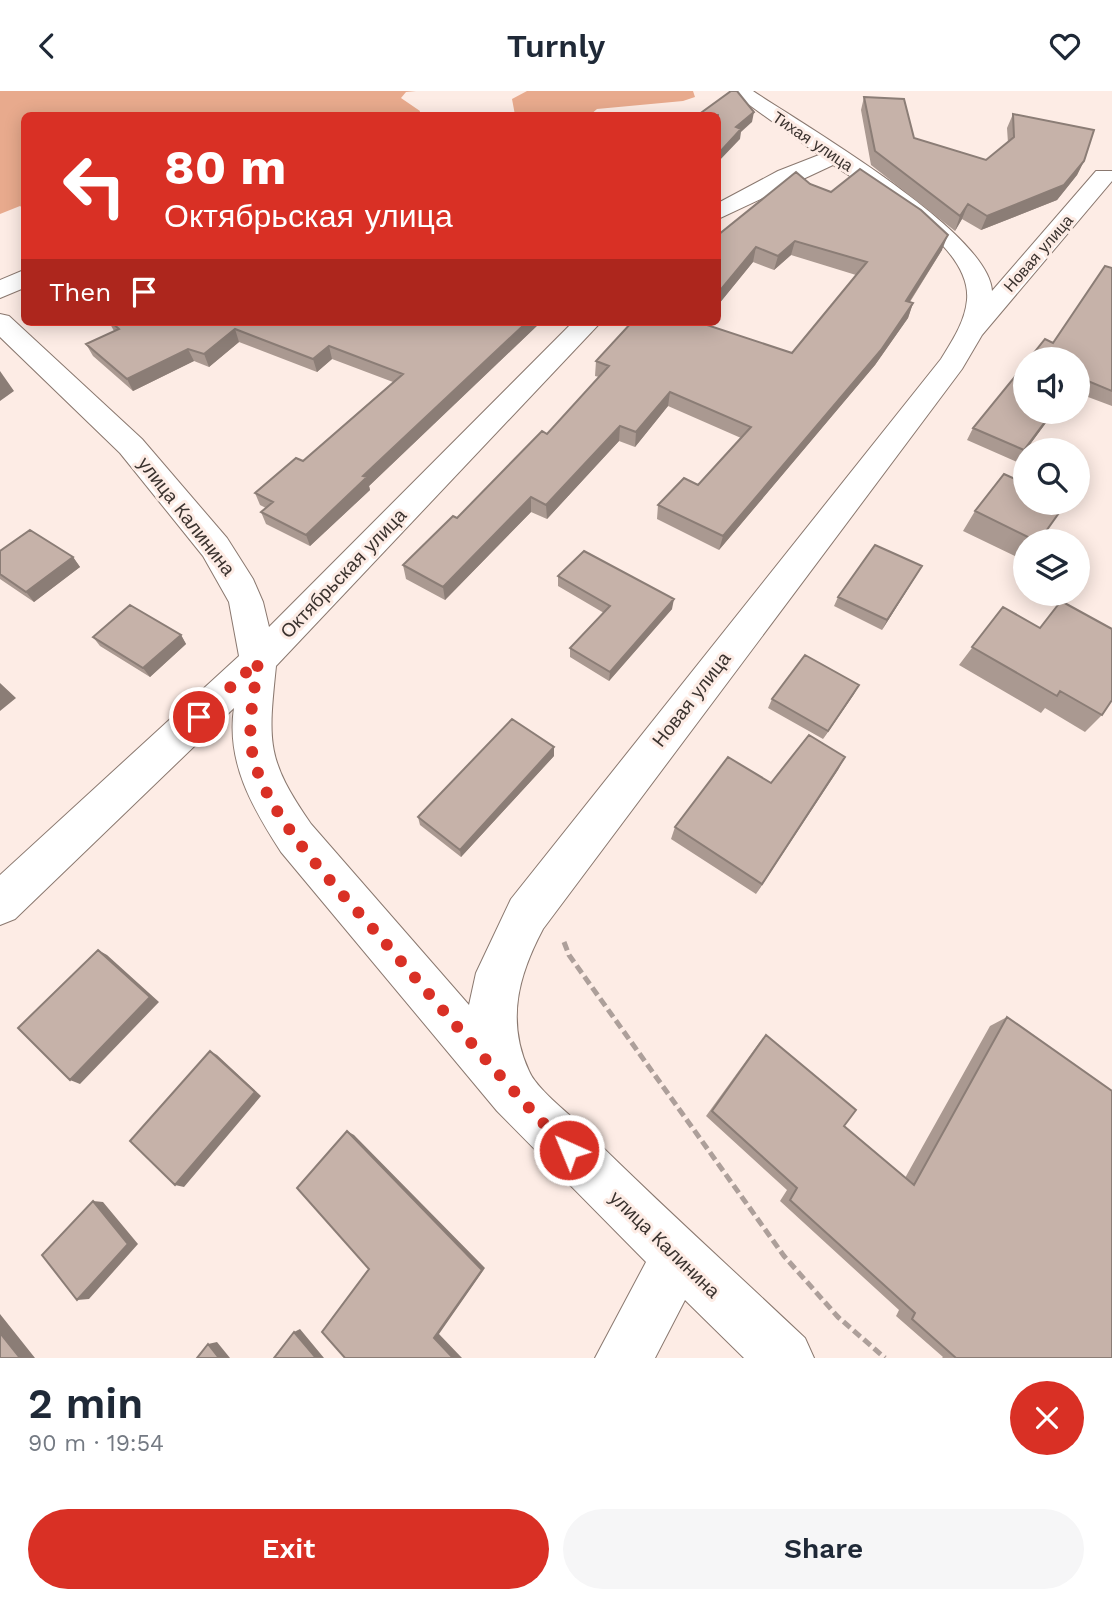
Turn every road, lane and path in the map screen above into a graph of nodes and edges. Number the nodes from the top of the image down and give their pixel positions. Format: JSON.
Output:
{"nodes":[{"id":1,"x":740,"y":91,"type":"edge"},
{"id":2,"x":836,"y":156,"type":"junction"},
{"id":3,"x":1104,"y":176,"type":"dead end"},
{"id":4,"x":721,"y":210,"type":"edge"},
{"id":5,"x":977,"y":275,"type":"joint"},
{"id":6,"x":21,"y":280,"type":"edge"},
{"id":7,"x":0,"y":290,"type":"edge"},
{"id":8,"x":0,"y":322,"type":"edge"},
{"id":9,"x":584,"y":326,"type":"edge"},
{"id":10,"x":973,"y":331,"type":"junction"},
{"id":11,"x":258,"y":661,"type":"junction"},
{"id":12,"x":0,"y":904,"type":"edge"},
{"id":13,"x":564,"y":940,"type":"dead end"},
{"id":14,"x":514,"y":1094,"type":"junction"},
{"id":15,"x":678,"y":1257,"type":"junction"},
{"id":16,"x":624,"y":1358,"type":"edge"},
{"id":17,"x":785,"y":1358,"type":"edge"},
{"id":18,"x":885,"y":1358,"type":"edge"}],
"edges":[{"from":1,"to":2,"type":"street","name":"Тихая улица"},
{"from":2,"to":4,"type":"street"},
{"from":2,"to":5,"type":"street","name":"Тихая улица"},
{"from":3,"to":10,"type":"street","name":"Новая улица"},
{"from":5,"to":10,"type":"street","name":"Новая улица"},
{"from":6,"to":7,"type":"street"},
{"from":8,"to":11,"type":"street","name":"улица Калинина"},
{"from":9,"to":11,"type":"street","name":"Октябрьская улица"},
{"from":10,"to":14,"type":"street","name":"Новая улица"},
{"from":11,"to":12,"type":"street","name":"Октябрьская улица"},
{"from":11,"to":14,"type":"street","name":"улица Калинина"},
{"from":13,"to":18,"type":"path"},
{"from":14,"to":15,"type":"street","name":"улица Калинина"},
{"from":15,"to":16,"type":"street"},
{"from":15,"to":17,"type":"street","name":"улица Калинина"}]}
